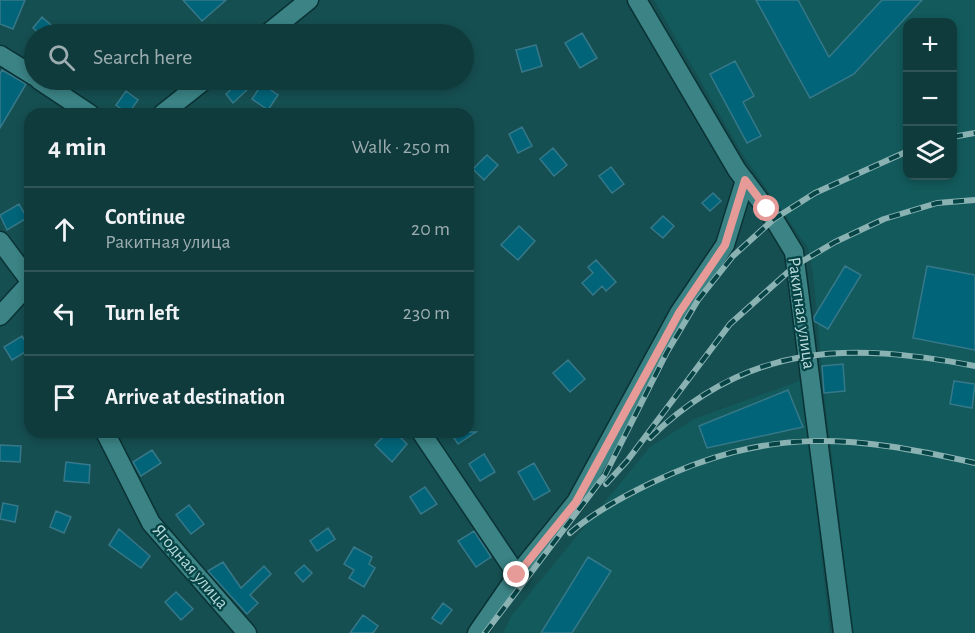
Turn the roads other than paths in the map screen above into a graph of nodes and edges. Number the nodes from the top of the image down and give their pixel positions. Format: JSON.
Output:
{"nodes":[{"id":1,"x":309,"y":0,"type":"edge"},
{"id":2,"x":637,"y":0,"type":"edge"},
{"id":3,"x":279,"y":24,"type":"edge"},
{"id":4,"x":0,"y":55,"type":"edge"},
{"id":5,"x":24,"y":70,"type":"edge"},
{"id":6,"x":54,"y":90,"type":"edge"},
{"id":7,"x":193,"y":90,"type":"edge"},
{"id":8,"x":81,"y":108,"type":"edge"},
{"id":9,"x":170,"y":108,"type":"edge"},
{"id":10,"x":745,"y":180,"type":"junction"},
{"id":11,"x":0,"y":241,"type":"edge"},
{"id":12,"x":24,"y":274,"type":"edge"},
{"id":13,"x":24,"y":289,"type":"edge"},
{"id":14,"x":0,"y":316,"type":"edge"},
{"id":15,"x":108,"y":438,"type":"edge"},
{"id":16,"x":425,"y":438,"type":"edge"},
{"id":17,"x":517,"y":575,"type":"junction"},
{"id":18,"x":247,"y":633,"type":"edge"},
{"id":19,"x":477,"y":633,"type":"edge"},
{"id":20,"x":843,"y":633,"type":"edge"}],
"edges":[{"from":1,"to":3,"type":"street"},
{"from":2,"to":10,"type":"street","name":"Ракитная улица"},
{"from":4,"to":5,"type":"street"},
{"from":6,"to":8,"type":"street"},
{"from":7,"to":9,"type":"street"},
{"from":10,"to":17,"type":"street"},
{"from":10,"to":20,"type":"street","name":"Ракитная улица"},
{"from":11,"to":12,"type":"street"},
{"from":13,"to":14,"type":"street"},
{"from":15,"to":18,"type":"street","name":"Ягодная улица"},
{"from":16,"to":17,"type":"street"},
{"from":17,"to":19,"type":"street"}]}
